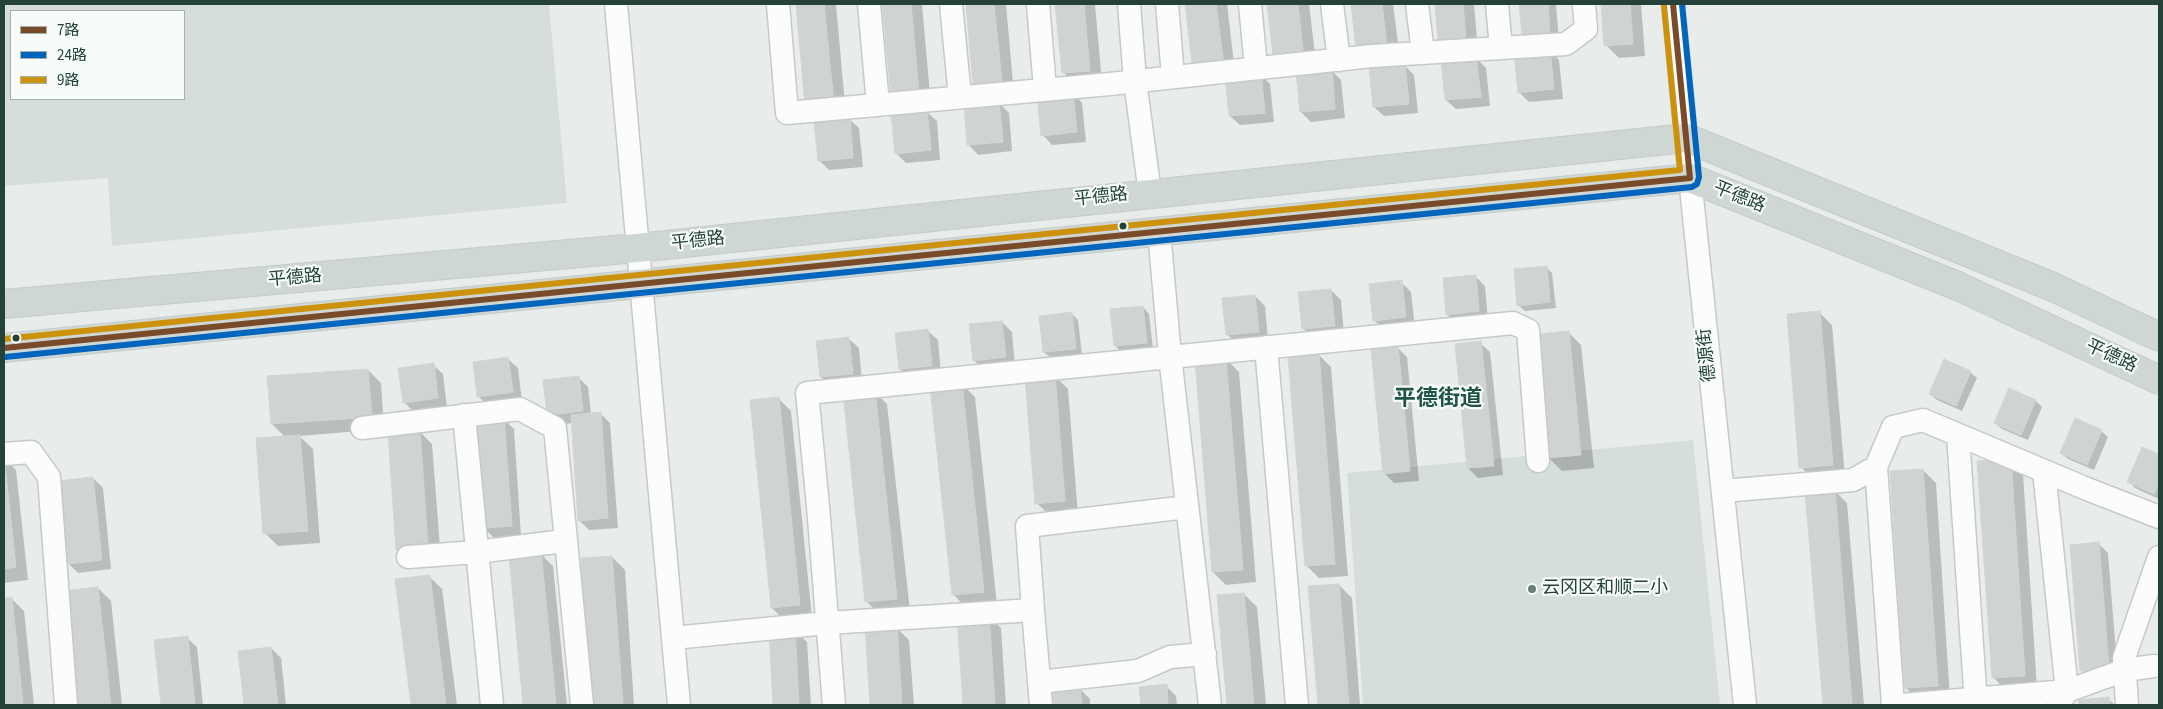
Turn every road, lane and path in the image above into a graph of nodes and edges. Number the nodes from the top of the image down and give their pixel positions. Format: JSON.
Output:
{"nodes":[{"id":1,"x":616,"y":4,"type":"edge"},
{"id":2,"x":778,"y":4,"type":"edge"},
{"id":3,"x":869,"y":4,"type":"edge"},
{"id":4,"x":951,"y":4,"type":"edge"},
{"id":5,"x":1038,"y":4,"type":"edge"},
{"id":6,"x":1129,"y":4,"type":"edge"},
{"id":7,"x":1167,"y":4,"type":"edge"},
{"id":8,"x":1250,"y":4,"type":"edge"},
{"id":9,"x":1332,"y":4,"type":"edge"},
{"id":10,"x":1416,"y":4,"type":"edge"},
{"id":11,"x":1497,"y":4,"type":"edge"},
{"id":12,"x":1584,"y":4,"type":"edge"},
{"id":13,"x":1673,"y":4,"type":"edge"},
{"id":14,"x":1500,"y":48,"type":"junction"},
{"id":15,"x":1423,"y":53,"type":"junction"},
{"id":16,"x":1339,"y":60,"type":"junction"},
{"id":17,"x":1256,"y":68,"type":"junction"},
{"id":18,"x":1173,"y":77,"type":"junction"},
{"id":19,"x":1135,"y":81,"type":"junction"},
{"id":20,"x":1045,"y":90,"type":"junction"},
{"id":21,"x":960,"y":97,"type":"junction"},
{"id":22,"x":878,"y":104,"type":"junction"},
{"id":23,"x":1686,"y":138,"type":"junction"},
{"id":24,"x":1690,"y":178,"type":"junction"},
{"id":25,"x":1150,"y":193,"type":"junction"},
{"id":26,"x":1159,"y":232,"type":"junction"},
{"id":27,"x":637,"y":248,"type":"junction"},
{"id":28,"x":640,"y":283,"type":"junction"},
{"id":29,"x":4,"y":304,"type":"edge"},
{"id":30,"x":2159,"y":337,"type":"edge"},
{"id":31,"x":1266,"y":346,"type":"junction"},
{"id":32,"x":4,"y":348,"type":"edge"},
{"id":33,"x":1170,"y":356,"type":"junction"},
{"id":34,"x":2159,"y":380,"type":"edge"},
{"id":35,"x":464,"y":416,"type":"junction"},
{"id":36,"x":362,"y":428,"type":"dead end"},
{"id":37,"x":1958,"y":435,"type":"junction"},
{"id":38,"x":4,"y":454,"type":"edge"},
{"id":39,"x":1538,"y":461,"type":"dead end"},
{"id":40,"x":1876,"y":467,"type":"junction"},
{"id":41,"x":2044,"y":471,"type":"junction"},
{"id":42,"x":1722,"y":491,"type":"junction"},
{"id":43,"x":1187,"y":507,"type":"junction"},
{"id":44,"x":2159,"y":517,"type":"edge"},
{"id":45,"x":564,"y":541,"type":"junction"},
{"id":46,"x":477,"y":552,"type":"junction"},
{"id":47,"x":408,"y":557,"type":"dead end"},
{"id":48,"x":2159,"y":557,"type":"edge"},
{"id":49,"x":1033,"y":610,"type":"junction"},
{"id":50,"x":827,"y":623,"type":"junction"},
{"id":51,"x":673,"y":638,"type":"junction"},
{"id":52,"x":1205,"y":654,"type":"junction"},
{"id":53,"x":2154,"y":666,"type":"dead end"},
{"id":54,"x":2125,"y":670,"type":"junction"},
{"id":55,"x":1039,"y":682,"type":"junction"},
{"id":56,"x":2063,"y":698,"type":"edge"},
{"id":57,"x":1976,"y":702,"type":"edge"},
{"id":58,"x":66,"y":705,"type":"edge"},
{"id":59,"x":492,"y":705,"type":"edge"},
{"id":60,"x":582,"y":705,"type":"edge"},
{"id":61,"x":680,"y":705,"type":"edge"},
{"id":62,"x":834,"y":705,"type":"edge"},
{"id":63,"x":1041,"y":705,"type":"edge"},
{"id":64,"x":1210,"y":705,"type":"edge"},
{"id":65,"x":1297,"y":705,"type":"edge"},
{"id":66,"x":1745,"y":705,"type":"edge"},
{"id":67,"x":1893,"y":705,"type":"edge"},
{"id":68,"x":1901,"y":705,"type":"edge"},
{"id":69,"x":2127,"y":705,"type":"edge"}],
"edges":[{"from":1,"to":27,"type":"street"},
{"from":2,"to":22,"type":"street"},
{"from":3,"to":22,"type":"street"},
{"from":4,"to":21,"type":"street"},
{"from":5,"to":20,"type":"street"},
{"from":6,"to":19,"type":"street"},
{"from":7,"to":18,"type":"street"},
{"from":8,"to":17,"type":"street"},
{"from":9,"to":16,"type":"street"},
{"from":10,"to":15,"type":"street"},
{"from":11,"to":14,"type":"street"},
{"from":12,"to":14,"type":"street"},
{"from":13,"to":23,"type":"street","name":"德源街"},
{"from":14,"to":15,"type":"street"},
{"from":15,"to":16,"type":"street"},
{"from":16,"to":17,"type":"street"},
{"from":17,"to":18,"type":"street"},
{"from":18,"to":19,"type":"street"},
{"from":19,"to":20,"type":"street"},
{"from":19,"to":25,"type":"street"},
{"from":20,"to":21,"type":"street"},
{"from":21,"to":22,"type":"street"},
{"from":23,"to":24,"type":"street","name":"德源街"},
{"from":23,"to":25,"type":"main road","name":"平德路"},
{"from":23,"to":30,"type":"main road","name":"平德路"},
{"from":24,"to":26,"type":"main road","name":"平德路"},
{"from":24,"to":34,"type":"main road","name":"平德路"},
{"from":24,"to":42,"type":"street","name":"德源街"},
{"from":25,"to":27,"type":"main road","name":"平德路"},
{"from":26,"to":28,"type":"main road","name":"平德路"},
{"from":26,"to":33,"type":"street"},
{"from":27,"to":28,"type":"street"},
{"from":27,"to":29,"type":"main road","name":"平德路"},
{"from":28,"to":32,"type":"main road","name":"平德路"},
{"from":28,"to":51,"type":"street"},
{"from":31,"to":33,"type":"street"},
{"from":31,"to":39,"type":"street"},
{"from":31,"to":65,"type":"street"},
{"from":33,"to":43,"type":"street"},
{"from":33,"to":50,"type":"street"},
{"from":35,"to":36,"type":"street"},
{"from":35,"to":45,"type":"street"},
{"from":35,"to":46,"type":"street"},
{"from":37,"to":40,"type":"street"},
{"from":37,"to":41,"type":"street"},
{"from":37,"to":57,"type":"street"},
{"from":38,"to":58,"type":"street"},
{"from":40,"to":42,"type":"street"},
{"from":40,"to":67,"type":"street"},
{"from":41,"to":44,"type":"street"},
{"from":41,"to":56,"type":"street"},
{"from":42,"to":66,"type":"street","name":"德源街"},
{"from":43,"to":49,"type":"street"},
{"from":43,"to":52,"type":"street"},
{"from":45,"to":46,"type":"street"},
{"from":45,"to":60,"type":"street"},
{"from":46,"to":47,"type":"street"},
{"from":46,"to":59,"type":"street"},
{"from":48,"to":54,"type":"street"},
{"from":49,"to":50,"type":"street"},
{"from":49,"to":55,"type":"street"},
{"from":50,"to":51,"type":"street"},
{"from":50,"to":62,"type":"street"},
{"from":51,"to":61,"type":"street"},
{"from":52,"to":55,"type":"street"},
{"from":52,"to":64,"type":"street"},
{"from":53,"to":54,"type":"street"},
{"from":54,"to":56,"type":"street"},
{"from":54,"to":69,"type":"street"},
{"from":55,"to":63,"type":"street"},
{"from":56,"to":57,"type":"street"},
{"from":57,"to":68,"type":"street"}]}
